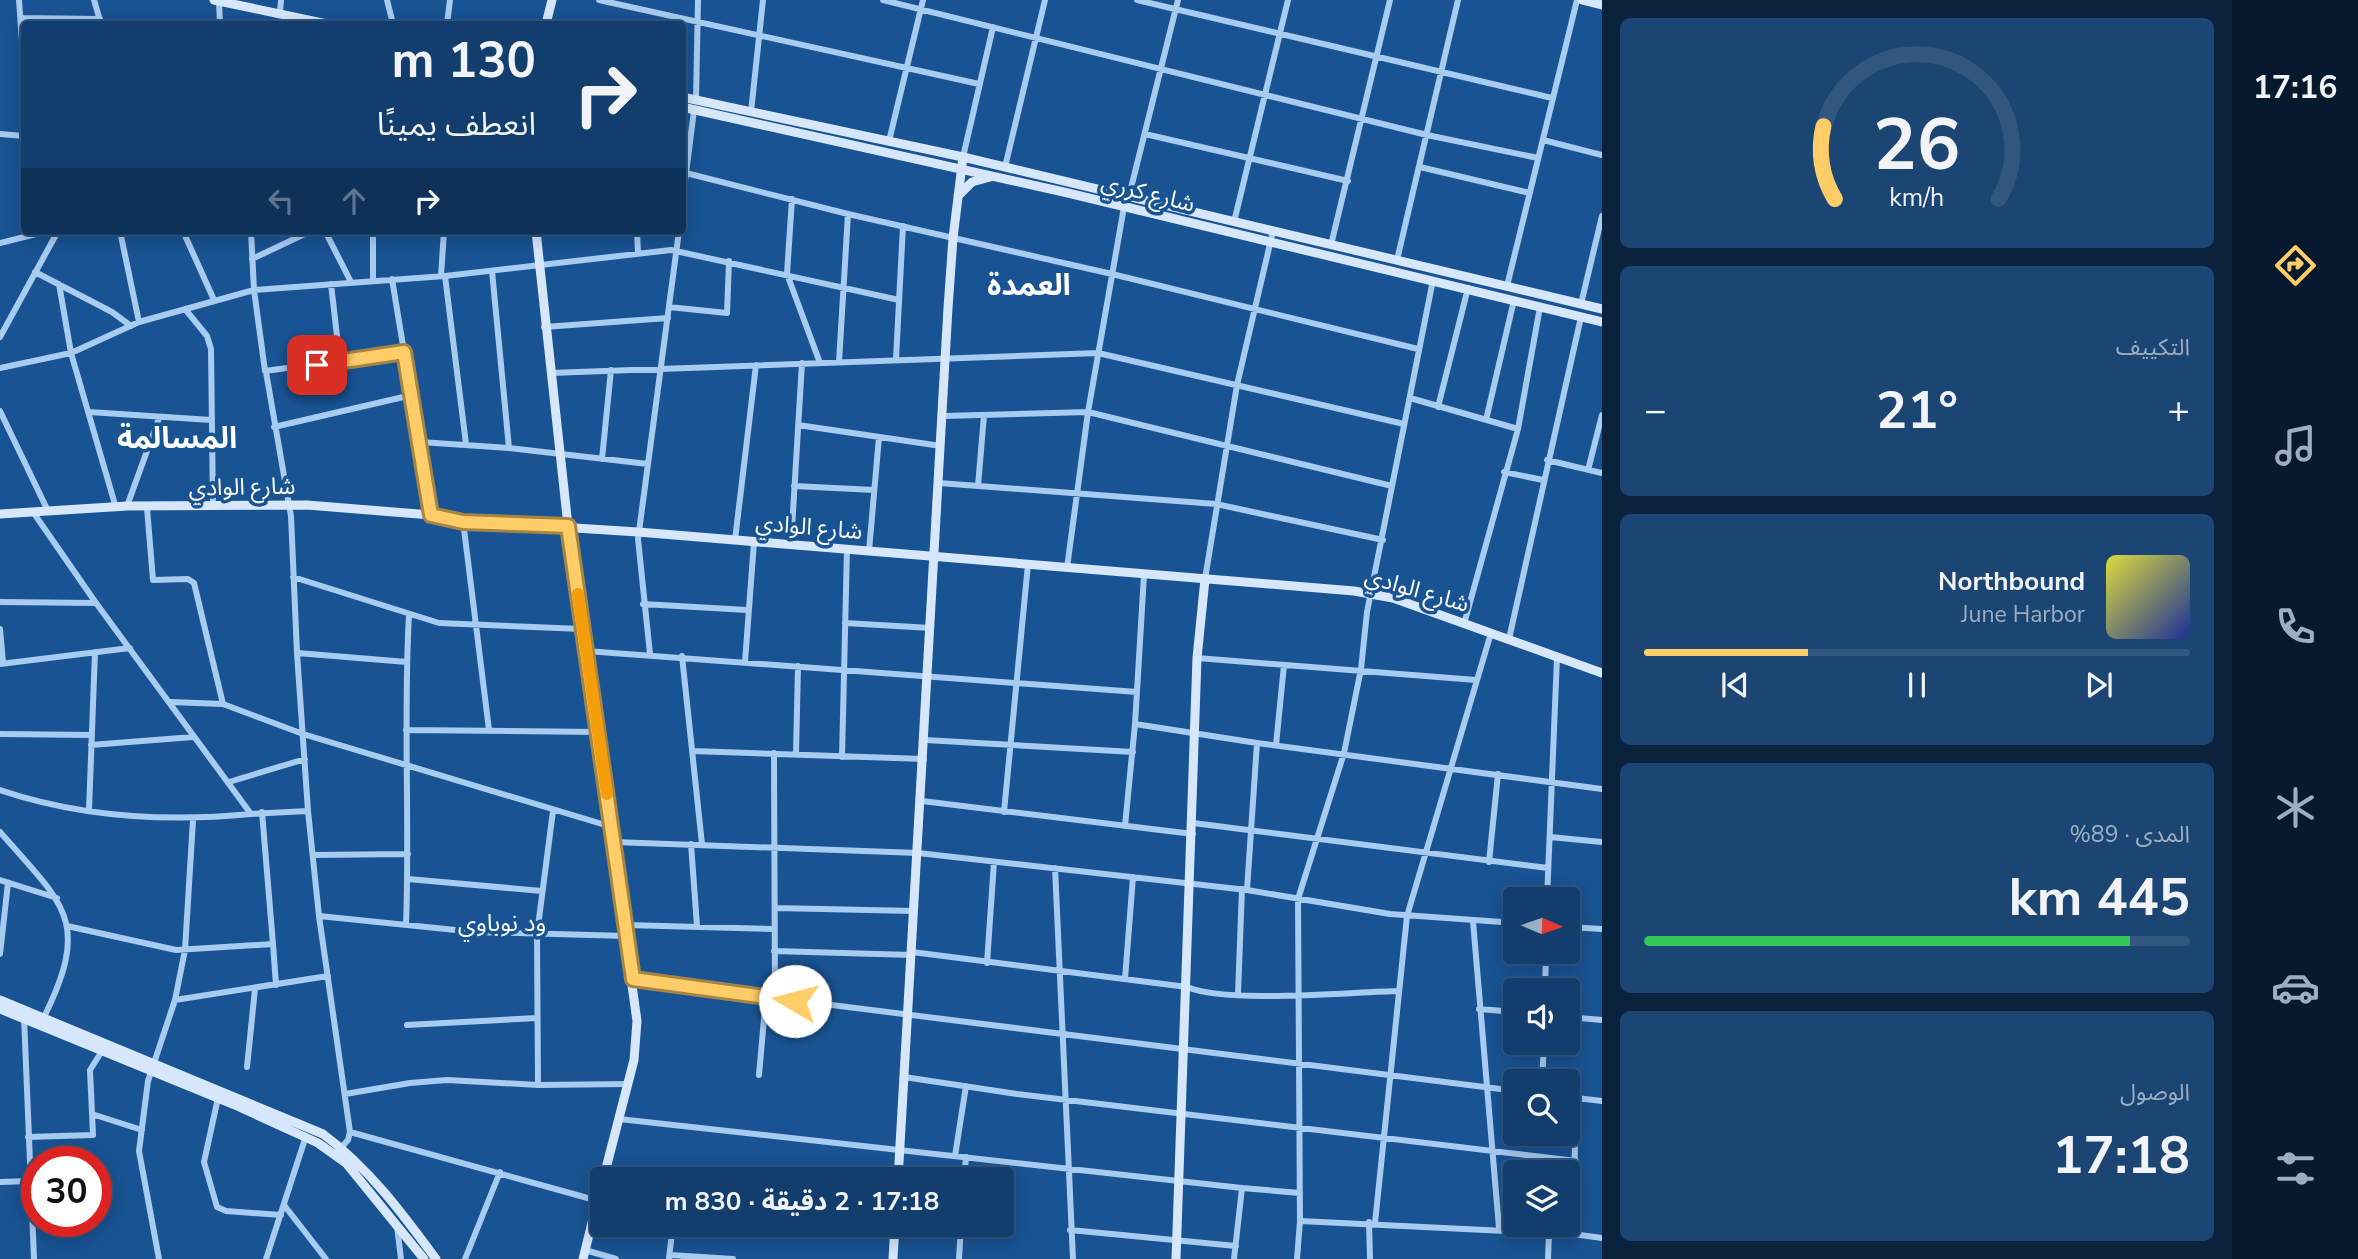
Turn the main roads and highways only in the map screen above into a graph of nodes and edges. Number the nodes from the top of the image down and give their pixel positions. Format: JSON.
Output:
{"nodes":[{"id":1,"x":552,"y":0,"type":"edge"},
{"id":2,"x":1579,"y":0,"type":"edge"},
{"id":3,"x":222,"y":1,"type":"edge"},
{"id":4,"x":1602,"y":5,"type":"edge"},
{"id":5,"x":285,"y":18,"type":"edge"},
{"id":6,"x":306,"y":21,"type":"edge"},
{"id":7,"x":547,"y":21,"type":"edge"},
{"id":8,"x":686,"y":98,"type":"edge"},
{"id":9,"x":686,"y":108,"type":"edge"},
{"id":10,"x":963,"y":157,"type":"junction"},
{"id":11,"x":961,"y":169,"type":"junction"},
{"id":12,"x":994,"y":176,"type":"junction"},
{"id":13,"x":1052,"y":178,"type":"junction"},
{"id":14,"x":1050,"y":189,"type":"junction"},
{"id":15,"x":957,"y":197,"type":"junction"},
{"id":16,"x":536,"y":235,"type":"edge"},
{"id":17,"x":1602,"y":309,"type":"edge"},
{"id":18,"x":1602,"y":322,"type":"edge"},
{"id":19,"x":0,"y":514,"type":"edge"},
{"id":20,"x":568,"y":526,"type":"junction"},
{"id":21,"x":936,"y":558,"type":"junction"},
{"id":22,"x":1205,"y":579,"type":"junction"},
{"id":23,"x":1602,"y":673,"type":"edge"},
{"id":24,"x":0,"y":1000,"type":"edge"},
{"id":25,"x":0,"y":1009,"type":"edge"},
{"id":26,"x":25,"y":1015,"type":"junction"},
{"id":27,"x":153,"y":1066,"type":"junction"},
{"id":28,"x":339,"y":1151,"type":"junction"},
{"id":29,"x":606,"y":1167,"type":"edge"},
{"id":30,"x":899,"y":1167,"type":"edge"},
{"id":31,"x":590,"y":1233,"type":"edge"},
{"id":32,"x":894,"y":1237,"type":"edge"},
{"id":33,"x":584,"y":1254,"type":"edge"},
{"id":34,"x":424,"y":1259,"type":"edge"},
{"id":35,"x":436,"y":1259,"type":"edge"},
{"id":36,"x":893,"y":1259,"type":"edge"},
{"id":37,"x":1176,"y":1259,"type":"edge"}],
"edges":[{"from":1,"to":7,"type":"main road"},
{"from":2,"to":4,"type":"main road"},
{"from":3,"to":5,"type":"main road"},
{"from":5,"to":6,"type":"main road"},
{"from":8,"to":10,"type":"main road","name":"شارع كرري"},
{"from":9,"to":11,"type":"main road","name":"شارع كرري"},
{"from":10,"to":11,"type":"main road"},
{"from":10,"to":13,"type":"main road","name":"شارع كرري"},
{"from":11,"to":12,"type":"main road","name":"شارع كرري"},
{"from":11,"to":15,"type":"main road"},
{"from":12,"to":14,"type":"main road","name":"شارع كرري"},
{"from":12,"to":15,"type":"main road"},
{"from":13,"to":14,"type":"main road"},
{"from":13,"to":17,"type":"main road","name":"شارع كرري"},
{"from":14,"to":18,"type":"main road","name":"شارع كرري"},
{"from":15,"to":21,"type":"main road"},
{"from":16,"to":20,"type":"main road"},
{"from":19,"to":20,"type":"main road","name":"شارع الوادي"},
{"from":20,"to":21,"type":"main road","name":"شارع الوادي"},
{"from":20,"to":29,"type":"main road"},
{"from":21,"to":22,"type":"main road","name":"شارع الوادي"},
{"from":21,"to":30,"type":"main road"},
{"from":22,"to":23,"type":"main road","name":"شارع الوادي"},
{"from":22,"to":37,"type":"main road"},
{"from":24,"to":26,"type":"main road"},
{"from":25,"to":26,"type":"main road"},
{"from":26,"to":27,"type":"main road"},
{"from":26,"to":27,"type":"main road"},
{"from":27,"to":28,"type":"main road"},
{"from":27,"to":28,"type":"main road"},
{"from":28,"to":34,"type":"main road"},
{"from":28,"to":35,"type":"main road"},
{"from":31,"to":33,"type":"main road"},
{"from":32,"to":36,"type":"main road"}]}
